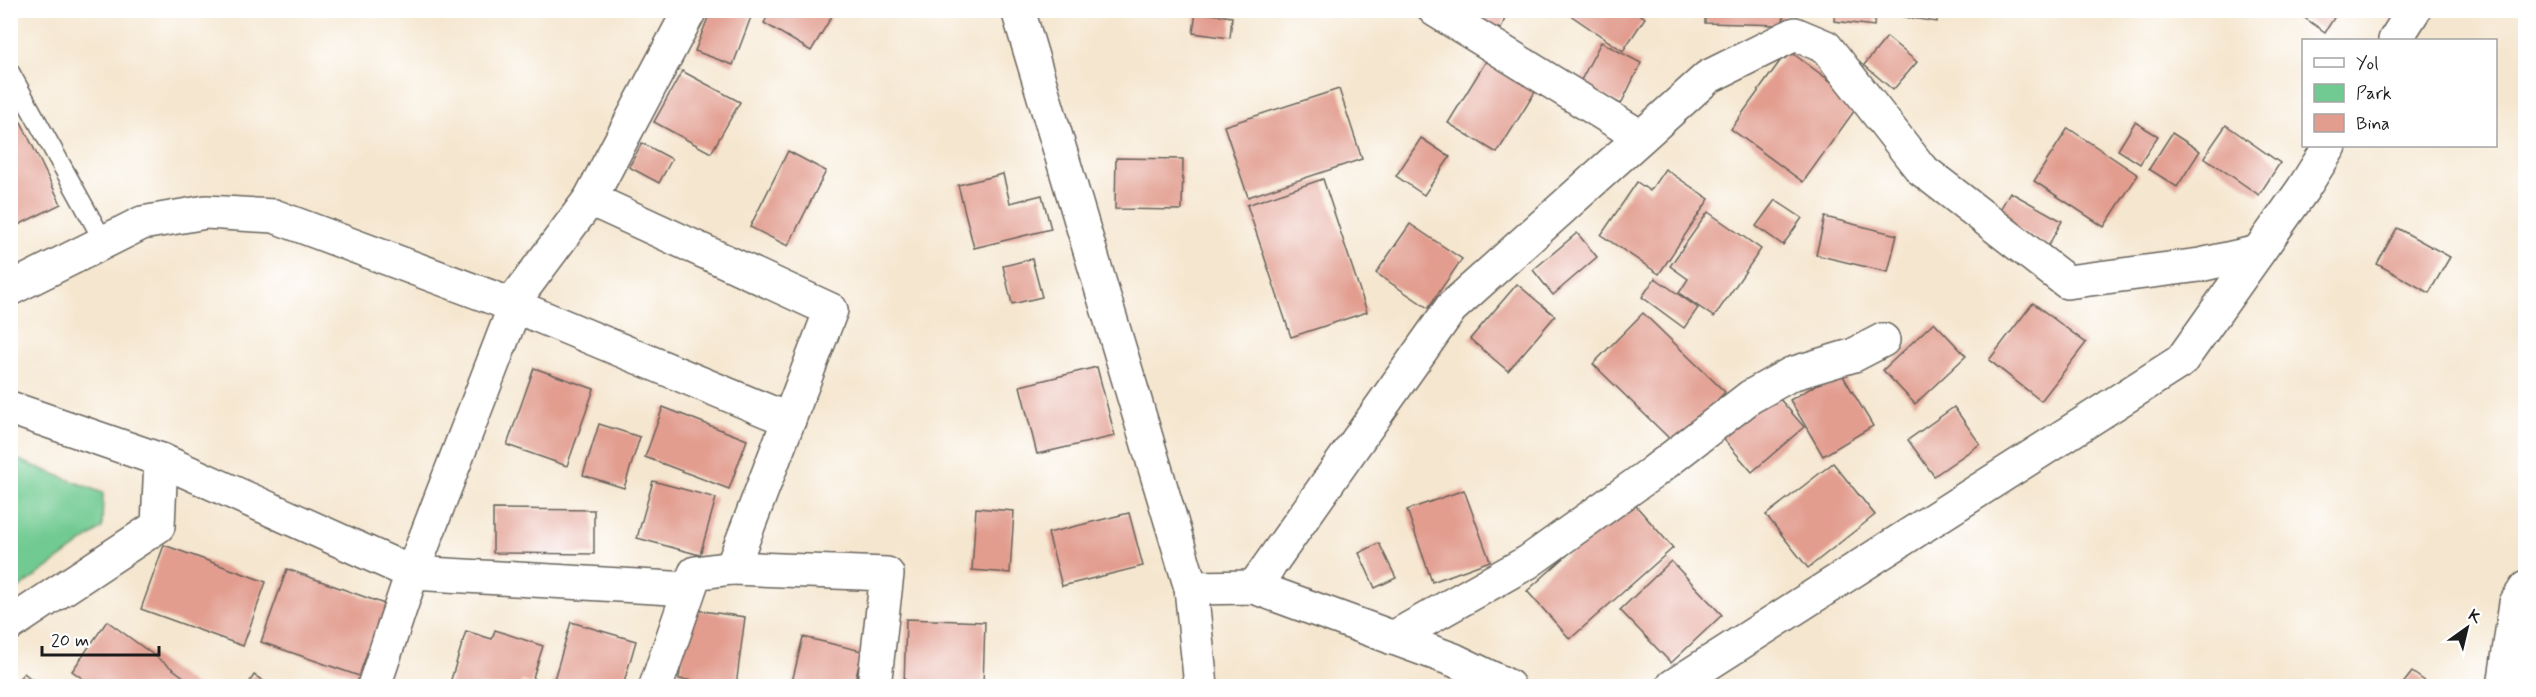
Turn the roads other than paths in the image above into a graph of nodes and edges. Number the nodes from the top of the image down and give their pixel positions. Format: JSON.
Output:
{"nodes":[{"id":1,"x":690,"y":10,"type":"edge"},
{"id":2,"x":1018,"y":10,"type":"edge"},
{"id":3,"x":1435,"y":10,"type":"edge"},
{"id":4,"x":2414,"y":10,"type":"edge"},
{"id":5,"x":2396,"y":39,"type":"edge"},
{"id":6,"x":10,"y":72,"type":"edge"},
{"id":7,"x":1641,"y":137,"type":"junction"},
{"id":8,"x":2329,"y":147,"type":"edge"},
{"id":9,"x":590,"y":199,"type":"junction"},
{"id":10,"x":104,"y":242,"type":"junction"},
{"id":11,"x":2258,"y":252,"type":"junction"},
{"id":12,"x":10,"y":289,"type":"edge"},
{"id":13,"x":515,"y":306,"type":"junction"},
{"id":14,"x":1883,"y":340,"type":"dead end"},
{"id":15,"x":10,"y":408,"type":"edge"},
{"id":16,"x":789,"y":420,"type":"junction"},
{"id":17,"x":161,"y":460,"type":"junction"},
{"id":18,"x":732,"y":568,"type":"junction"},
{"id":19,"x":412,"y":573,"type":"junction"},
{"id":20,"x":1254,"y":587,"type":"junction"},
{"id":21,"x":1191,"y":588,"type":"junction"},
{"id":22,"x":2526,"y":588,"type":"edge"},
{"id":23,"x":689,"y":589,"type":"junction"},
{"id":24,"x":10,"y":624,"type":"edge"},
{"id":25,"x":1393,"y":638,"type":"junction"},
{"id":26,"x":374,"y":687,"type":"edge"},
{"id":27,"x":657,"y":687,"type":"edge"},
{"id":28,"x":874,"y":687,"type":"edge"},
{"id":29,"x":1201,"y":687,"type":"edge"},
{"id":30,"x":1509,"y":687,"type":"edge"},
{"id":31,"x":1673,"y":687,"type":"edge"},
{"id":32,"x":2504,"y":687,"type":"edge"}],
"edges":[{"from":1,"to":9,"type":"street"},
{"from":2,"to":21,"type":"street"},
{"from":3,"to":7,"type":"street"},
{"from":4,"to":5,"type":"street"},
{"from":6,"to":10,"type":"lane"},
{"from":7,"to":11,"type":"street"},
{"from":7,"to":20,"type":"street"},
{"from":8,"to":11,"type":"street"},
{"from":9,"to":13,"type":"street"},
{"from":9,"to":16,"type":"street"},
{"from":10,"to":12,"type":"street"},
{"from":10,"to":13,"type":"street"},
{"from":11,"to":31,"type":"street"},
{"from":13,"to":16,"type":"street"},
{"from":13,"to":19,"type":"street"},
{"from":14,"to":25,"type":"street"},
{"from":15,"to":17,"type":"street"},
{"from":16,"to":18,"type":"street"},
{"from":17,"to":19,"type":"street"},
{"from":17,"to":24,"type":"street"},
{"from":18,"to":23,"type":"street"},
{"from":18,"to":28,"type":"street"},
{"from":19,"to":23,"type":"street"},
{"from":19,"to":26,"type":"street"},
{"from":20,"to":21,"type":"street"},
{"from":20,"to":25,"type":"street"},
{"from":21,"to":29,"type":"street"},
{"from":22,"to":32,"type":"street"},
{"from":23,"to":27,"type":"street"},
{"from":25,"to":30,"type":"street"}]}
